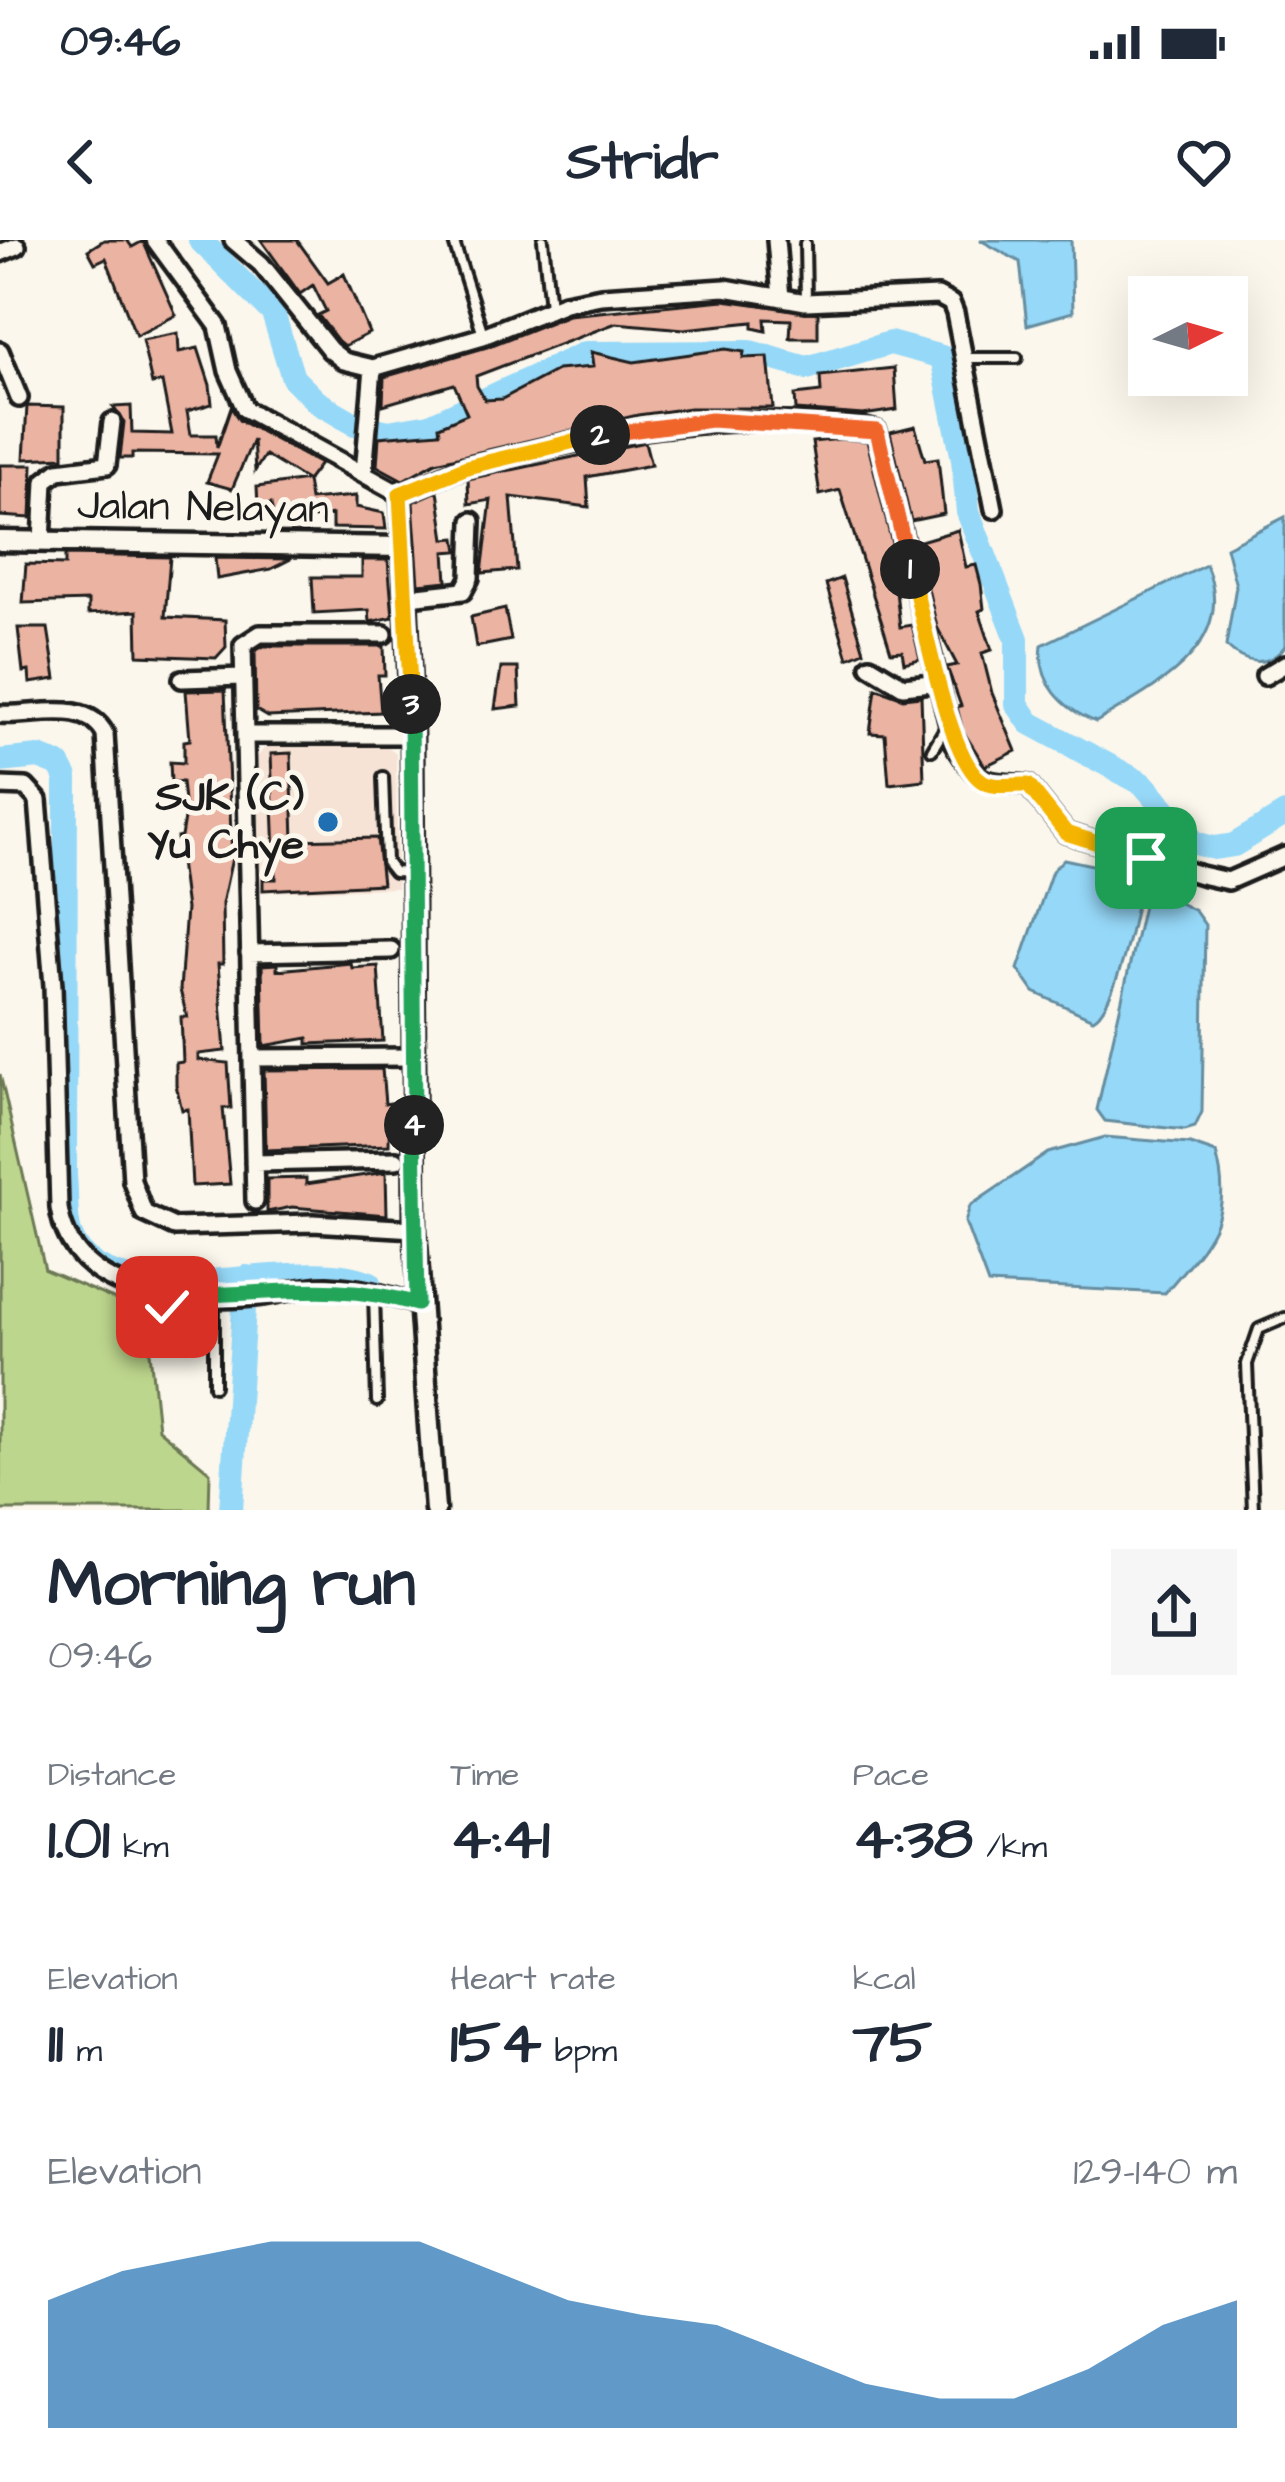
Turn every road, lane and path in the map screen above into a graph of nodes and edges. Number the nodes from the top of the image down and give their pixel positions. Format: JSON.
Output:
{"nodes":[{"id":1,"x":154,"y":240,"type":"edge"},
{"id":2,"x":233,"y":240,"type":"edge"},
{"id":3,"x":543,"y":240,"type":"edge"},
{"id":4,"x":776,"y":240,"type":"edge"},
{"id":5,"x":805,"y":244,"type":"dead end"},
{"id":6,"x":17,"y":246,"type":"dead end"},
{"id":7,"x":455,"y":246,"type":"dead end"},
{"id":8,"x":0,"y":254,"type":"edge"},
{"id":9,"x":781,"y":298,"type":"junction"},
{"id":10,"x":806,"y":302,"type":"junction"},
{"id":11,"x":550,"y":309,"type":"junction"},
{"id":12,"x":483,"y":335,"type":"junction"},
{"id":13,"x":0,"y":351,"type":"edge"},
{"id":14,"x":964,"y":358,"type":"junction"},
{"id":15,"x":1017,"y":358,"type":"dead end"},
{"id":16,"x":373,"y":368,"type":"junction"},
{"id":17,"x":19,"y":398,"type":"dead end"},
{"id":18,"x":112,"y":422,"type":"dead end"},
{"id":19,"x":364,"y":467,"type":"junction"},
{"id":20,"x":400,"y":494,"type":"junction"},
{"id":21,"x":994,"y":508,"type":"dead end"},
{"id":22,"x":472,"y":521,"type":"dead end"},
{"id":23,"x":0,"y":542,"type":"edge"},
{"id":24,"x":42,"y":542,"type":"junction"},
{"id":25,"x":404,"y":547,"type":"junction"},
{"id":26,"x":409,"y":597,"type":"junction"},
{"id":27,"x":384,"y":634,"type":"dead end"},
{"id":28,"x":1285,"y":664,"type":"edge"},
{"id":29,"x":870,"y":666,"type":"dead end"},
{"id":30,"x":1265,"y":676,"type":"dead end"},
{"id":31,"x":243,"y":677,"type":"junction"},
{"id":32,"x":182,"y":679,"type":"dead end"},
{"id":33,"x":941,"y":682,"type":"junction"},
{"id":34,"x":0,"y":714,"type":"edge"},
{"id":35,"x":949,"y":722,"type":"junction"},
{"id":36,"x":245,"y":735,"type":"junction"},
{"id":37,"x":412,"y":735,"type":"junction"},
{"id":38,"x":932,"y":750,"type":"dead end"},
{"id":39,"x":383,"y":777,"type":"dead end"},
{"id":40,"x":0,"y":786,"type":"edge"},
{"id":41,"x":1285,"y":856,"type":"edge"},
{"id":42,"x":413,"y":873,"type":"junction"},
{"id":43,"x":391,"y":950,"type":"dead end"},
{"id":44,"x":249,"y":953,"type":"junction"},
{"id":45,"x":412,"y":1057,"type":"junction"},
{"id":46,"x":252,"y":1058,"type":"junction"},
{"id":47,"x":396,"y":1160,"type":"dead end"},
{"id":48,"x":254,"y":1163,"type":"junction"},
{"id":49,"x":255,"y":1201,"type":"dead end"},
{"id":50,"x":415,"y":1229,"type":"junction"},
{"id":51,"x":374,"y":1291,"type":"junction"},
{"id":52,"x":165,"y":1294,"type":"junction"},
{"id":53,"x":214,"y":1297,"type":"junction"},
{"id":54,"x":417,"y":1304,"type":"junction"},
{"id":55,"x":213,"y":1315,"type":"junction"},
{"id":56,"x":1285,"y":1318,"type":"edge"},
{"id":57,"x":214,"y":1386,"type":"dead end"},
{"id":58,"x":376,"y":1401,"type":"dead end"},
{"id":59,"x":435,"y":1510,"type":"edge"},
{"id":60,"x":1253,"y":1510,"type":"edge"}],
"edges":[{"from":1,"to":19,"type":"street"},
{"from":2,"to":16,"type":"street"},
{"from":3,"to":11,"type":"lane"},
{"from":4,"to":9,"type":"street"},
{"from":5,"to":10,"type":"lane"},
{"from":6,"to":8,"type":"street"},
{"from":7,"to":12,"type":"lane"},
{"from":9,"to":10,"type":"street"},
{"from":9,"to":11,"type":"street"},
{"from":10,"to":14,"type":"street"},
{"from":11,"to":12,"type":"street"},
{"from":12,"to":16,"type":"street"},
{"from":13,"to":17,"type":"street"},
{"from":14,"to":15,"type":"lane"},
{"from":14,"to":21,"type":"street"},
{"from":16,"to":19,"type":"street"},
{"from":18,"to":24,"type":"street"},
{"from":19,"to":20,"type":"street"},
{"from":20,"to":25,"type":"street"},
{"from":20,"to":33,"type":"street"},
{"from":22,"to":26,"type":"street"},
{"from":23,"to":24,"type":"street","name":"Jalan Nelayan"},
{"from":24,"to":25,"type":"street","name":"Jalan Nelayan"},
{"from":25,"to":26,"type":"street"},
{"from":26,"to":37,"type":"street"},
{"from":27,"to":31,"type":"street"},
{"from":28,"to":30,"type":"street"},
{"from":29,"to":33,"type":"street"},
{"from":31,"to":32,"type":"street"},
{"from":31,"to":36,"type":"street"},
{"from":33,"to":35,"type":"street"},
{"from":34,"to":50,"type":"street"},
{"from":35,"to":38,"type":"lane"},
{"from":35,"to":41,"type":"street"},
{"from":36,"to":37,"type":"street"},
{"from":36,"to":44,"type":"street"},
{"from":37,"to":42,"type":"street"},
{"from":39,"to":42,"type":"lane"},
{"from":40,"to":52,"type":"street"},
{"from":42,"to":45,"type":"street"},
{"from":43,"to":44,"type":"street"},
{"from":44,"to":46,"type":"street"},
{"from":45,"to":46,"type":"street"},
{"from":45,"to":50,"type":"street"},
{"from":46,"to":48,"type":"street"},
{"from":47,"to":48,"type":"street"},
{"from":48,"to":49,"type":"street"},
{"from":50,"to":54,"type":"street"},
{"from":51,"to":53,"type":"street"},
{"from":51,"to":54,"type":"street"},
{"from":51,"to":58,"type":"lane"},
{"from":52,"to":53,"type":"street"},
{"from":52,"to":55,"type":"lane"},
{"from":53,"to":55,"type":"lane"},
{"from":54,"to":59,"type":"street"},
{"from":55,"to":57,"type":"lane"},
{"from":56,"to":60,"type":"lane"}]}
